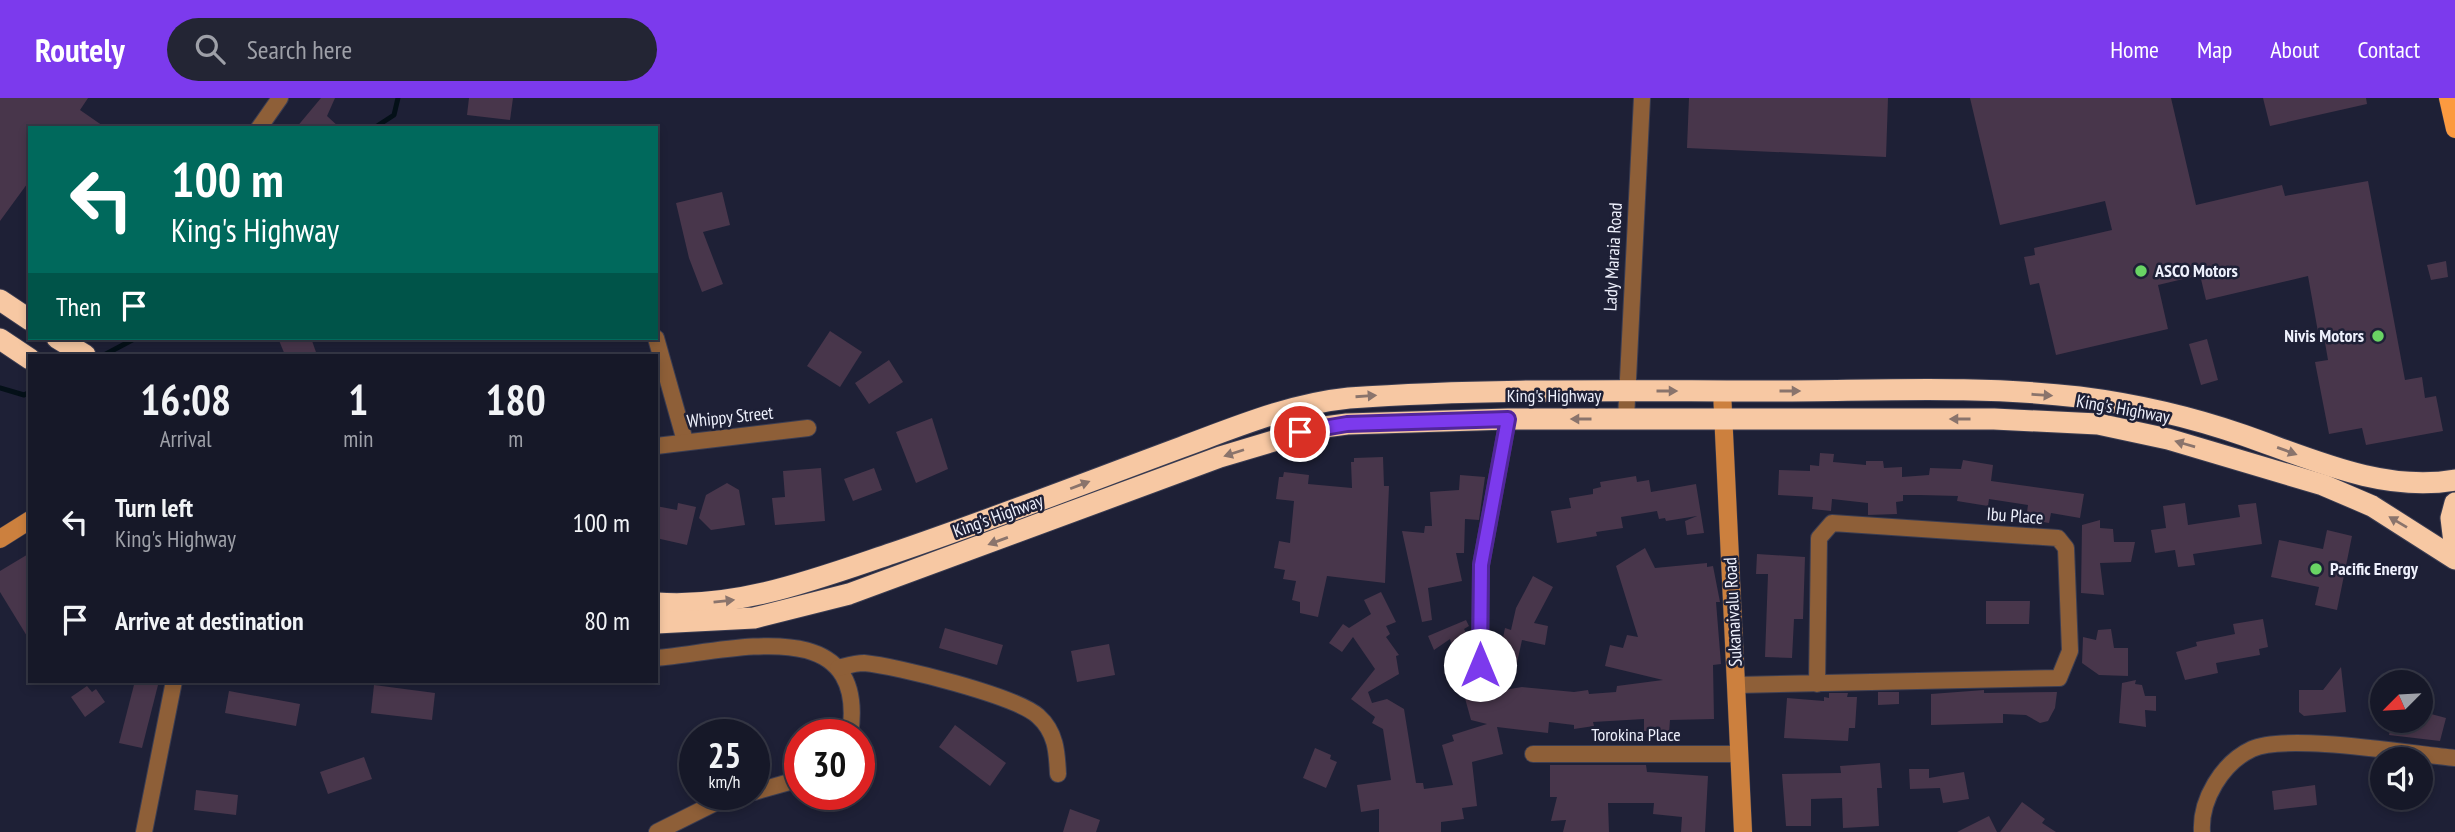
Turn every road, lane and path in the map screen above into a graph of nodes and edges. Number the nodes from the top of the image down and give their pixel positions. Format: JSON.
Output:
{"nodes":[{"id":1,"x":280,"y":98,"type":"edge"},
{"id":2,"x":1642,"y":98,"type":"edge"},
{"id":3,"x":2448,"y":98,"type":"edge"},
{"id":4,"x":260,"y":126,"type":"edge"},
{"id":5,"x":2455,"y":129,"type":"edge"},
{"id":6,"x":0,"y":300,"type":"edge"},
{"id":7,"x":28,"y":318,"type":"edge"},
{"id":8,"x":2,"y":340,"type":"edge"},
{"id":9,"x":60,"y":340,"type":"edge"},
{"id":10,"x":657,"y":340,"type":"edge"},
{"id":11,"x":83,"y":354,"type":"edge"},
{"id":12,"x":28,"y":358,"type":"edge"},
{"id":13,"x":1625,"y":391,"type":"junction"},
{"id":14,"x":1722,"y":391,"type":"junction"},
{"id":15,"x":1508,"y":419,"type":"junction"},
{"id":16,"x":1626,"y":419,"type":"junction"},
{"id":17,"x":1723,"y":419,"type":"junction"},
{"id":18,"x":808,"y":428,"type":"dead end"},
{"id":19,"x":685,"y":441,"type":"junction"},
{"id":20,"x":658,"y":446,"type":"edge"},
{"id":21,"x":2455,"y":480,"type":"edge"},
{"id":22,"x":2455,"y":503,"type":"edge"},
{"id":23,"x":28,"y":521,"type":"edge"},
{"id":24,"x":0,"y":539,"type":"edge"},
{"id":25,"x":2455,"y":551,"type":"edge"},
{"id":26,"x":2455,"y":559,"type":"edge"},
{"id":27,"x":658,"y":603,"type":"edge"},
{"id":28,"x":658,"y":623,"type":"edge"},
{"id":29,"x":658,"y":659,"type":"edge"},
{"id":30,"x":1480,"y":665,"type":"dead end"},
{"id":31,"x":838,"y":668,"type":"junction"},
{"id":32,"x":174,"y":683,"type":"edge"},
{"id":33,"x":1817,"y":684,"type":"junction"},
{"id":34,"x":1737,"y":685,"type":"junction"},
{"id":35,"x":850,"y":719,"type":"edge"},
{"id":36,"x":1533,"y":754,"type":"dead end"},
{"id":37,"x":1738,"y":754,"type":"junction"},
{"id":38,"x":2455,"y":758,"type":"edge"},
{"id":39,"x":1058,"y":775,"type":"dead end"},
{"id":40,"x":701,"y":810,"type":"edge"},
{"id":41,"x":144,"y":832,"type":"edge"},
{"id":42,"x":657,"y":832,"type":"edge"},
{"id":43,"x":1743,"y":832,"type":"edge"},
{"id":44,"x":2202,"y":832,"type":"edge"}],
"edges":[{"from":1,"to":4,"type":"street"},
{"from":2,"to":13,"type":"street","name":"Lady Maraia Road"},
{"from":3,"to":5,"type":"main road"},
{"from":6,"to":7,"type":"highway"},
{"from":8,"to":12,"type":"highway"},
{"from":9,"to":11,"type":"highway"},
{"from":10,"to":19,"type":"street"},
{"from":13,"to":14,"type":"highway","name":"King's Highway","one_way":true},
{"from":13,"to":16,"type":"street","name":"Lady Maraia Road"},
{"from":27,"to":13,"type":"highway","name":"King's Highway","one_way":true},
{"from":14,"to":17,"type":"main road","name":"Sukanaivalu Road"},
{"from":14,"to":21,"type":"highway","name":"King's Highway","one_way":true},
{"from":16,"to":15,"type":"highway","name":"King's Highway","one_way":true},
{"from":15,"to":28,"type":"highway","name":"King's Highway","one_way":true},
{"from":15,"to":30,"type":"street"},
{"from":16,"to":17,"type":"highway","name":"King's Highway"},
{"from":26,"to":17,"type":"highway","name":"King's Highway","one_way":true},
{"from":17,"to":34,"type":"main road","name":"Sukanaivalu Road"},
{"from":18,"to":19,"type":"street","name":"Whippy Street"},
{"from":19,"to":20,"type":"street","name":"Whippy Street"},
{"from":22,"to":25,"type":"highway"},
{"from":23,"to":24,"type":"main road"},
{"from":29,"to":31,"type":"street"},
{"from":31,"to":35,"type":"street"},
{"from":31,"to":39,"type":"street"},
{"from":32,"to":41,"type":"street"},
{"from":33,"to":33,"type":"street","name":"Ibu Place"},
{"from":33,"to":34,"type":"street","name":"Ibu Place"},
{"from":34,"to":37,"type":"main road","name":"Sukanaivalu Road"},
{"from":36,"to":37,"type":"street","name":"Torokina Place"},
{"from":37,"to":43,"type":"main road","name":"Sukanaivalu Road"},
{"from":38,"to":44,"type":"street"},
{"from":40,"to":42,"type":"street"}]}
